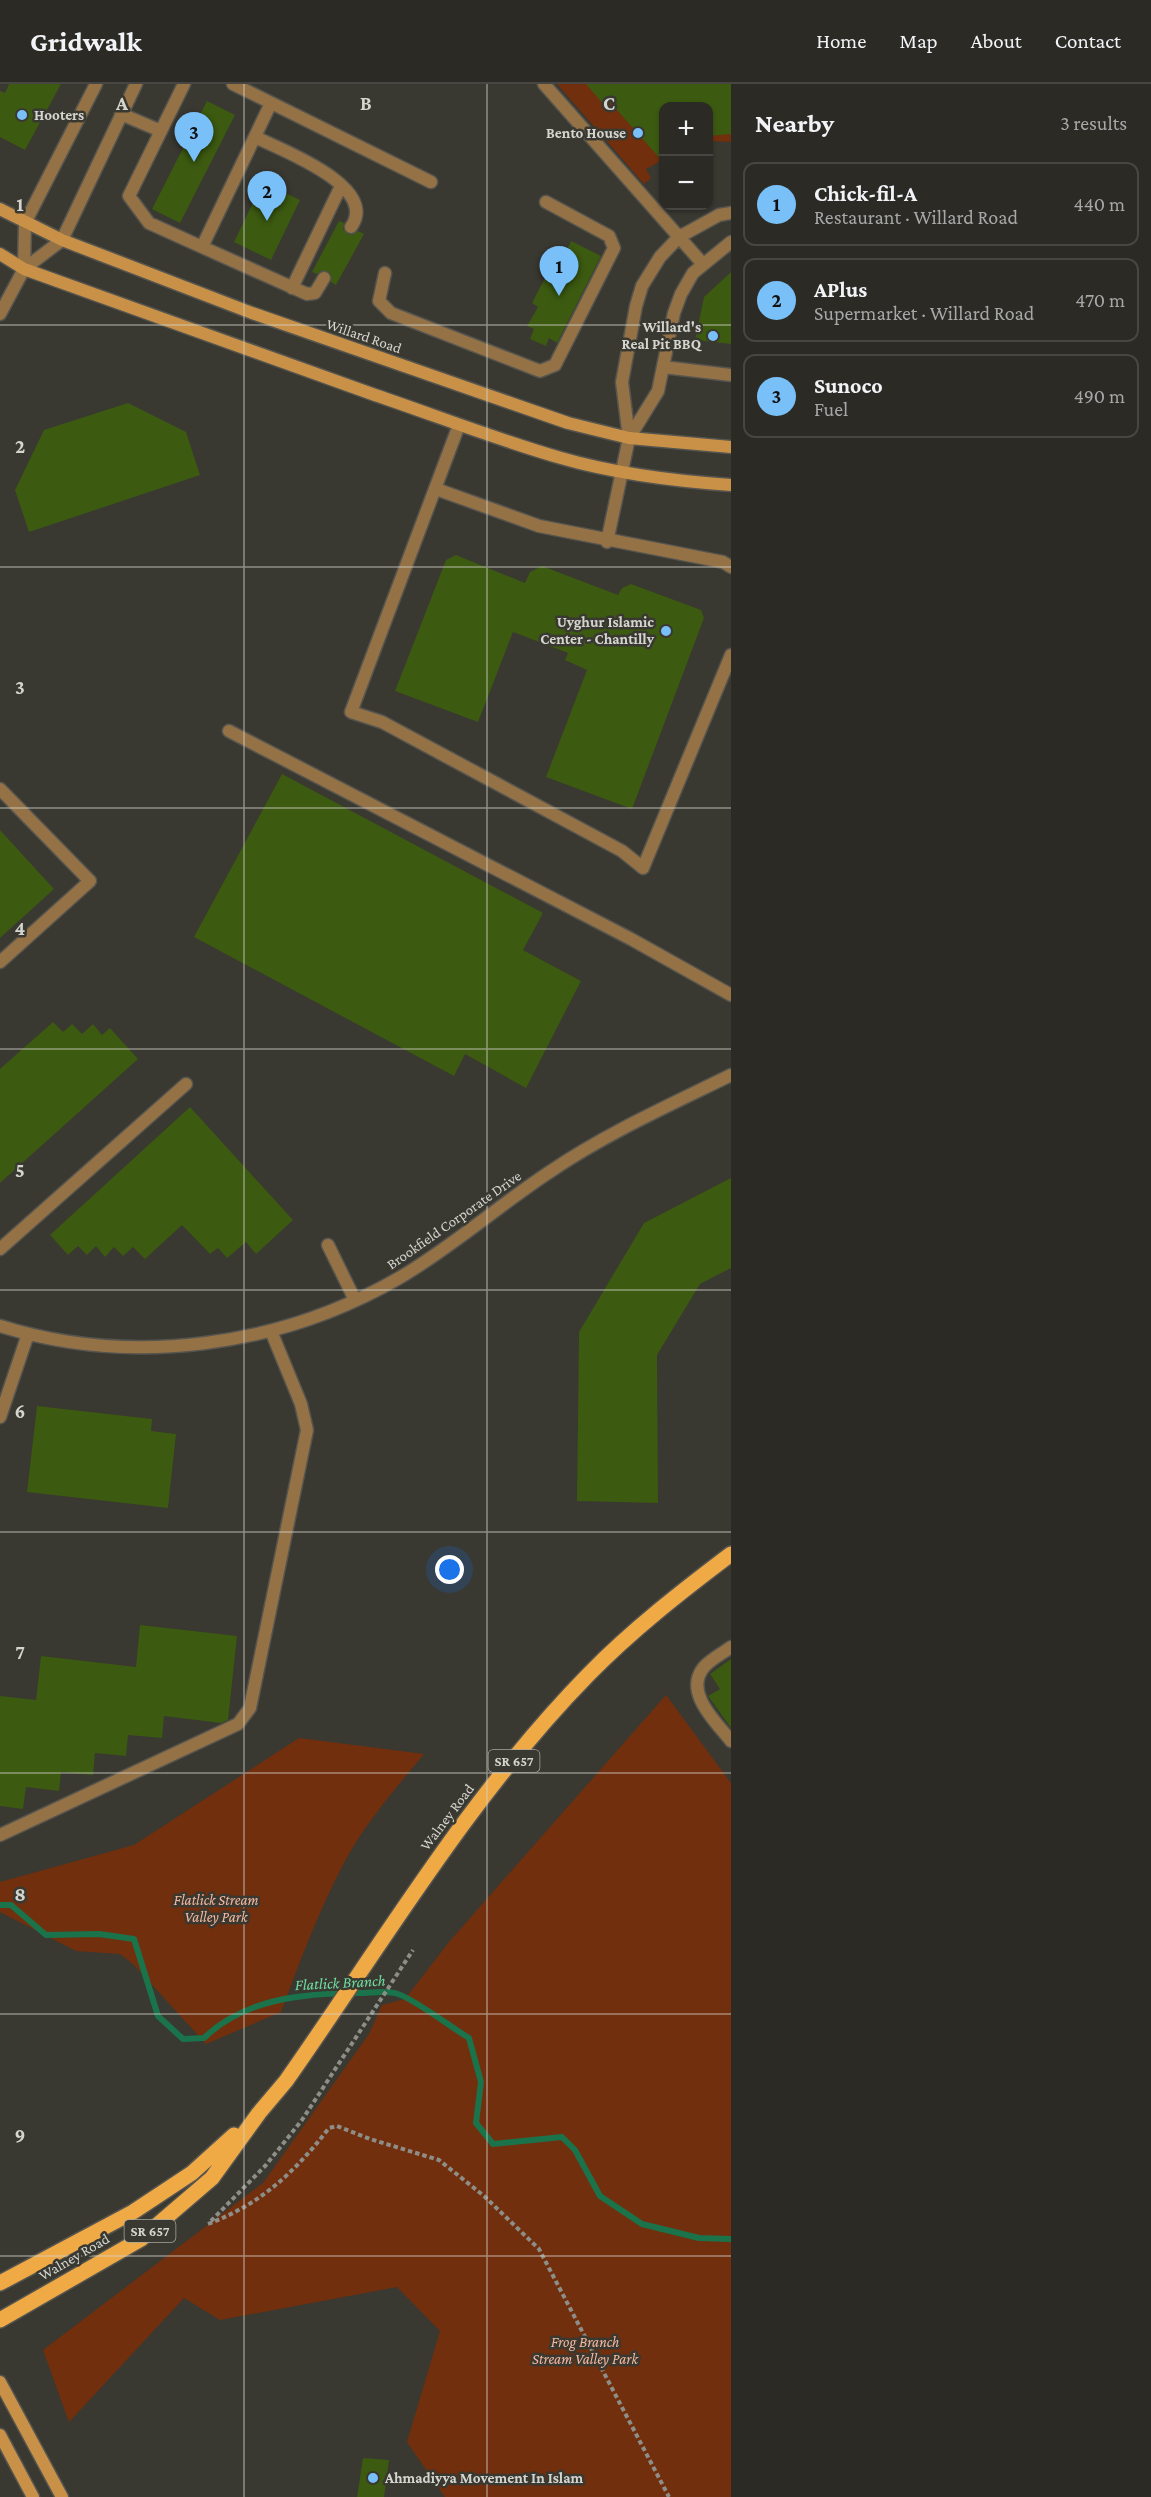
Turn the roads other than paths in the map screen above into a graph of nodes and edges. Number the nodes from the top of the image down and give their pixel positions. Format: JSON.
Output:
{"nodes":[{"id":1,"x":96,"y":84,"type":"edge"},
{"id":2,"x":136,"y":84,"type":"edge"},
{"id":3,"x":184,"y":84,"type":"edge"},
{"id":4,"x":233,"y":84,"type":"edge"},
{"id":5,"x":544,"y":84,"type":"edge"},
{"id":6,"x":272,"y":103,"type":"junction"},
{"id":7,"x":121,"y":114,"type":"junction"},
{"id":8,"x":161,"y":131,"type":"junction"},
{"id":9,"x":255,"y":137,"type":"junction"},
{"id":10,"x":431,"y":182,"type":"dead end"},
{"id":11,"x":341,"y":186,"type":"junction"},
{"id":12,"x":546,"y":202,"type":"dead end"},
{"id":13,"x":0,"y":208,"type":"edge"},
{"id":14,"x":731,"y":213,"type":"edge"},
{"id":15,"x":25,"y":223,"type":"junction"},
{"id":16,"x":351,"y":227,"type":"dead end"},
{"id":17,"x":679,"y":237,"type":"junction"},
{"id":18,"x":62,"y":240,"type":"junction"},
{"id":19,"x":731,"y":242,"type":"edge"},
{"id":20,"x":202,"y":247,"type":"junction"},
{"id":21,"x":0,"y":254,"type":"edge"},
{"id":22,"x":702,"y":263,"type":"junction"},
{"id":23,"x":24,"y":269,"type":"junction"},
{"id":24,"x":385,"y":273,"type":"dead end"},
{"id":25,"x":324,"y":278,"type":"dead end"},
{"id":26,"x":292,"y":288,"type":"junction"},
{"id":27,"x":0,"y":314,"type":"edge"},
{"id":28,"x":663,"y":367,"type":"junction"},
{"id":29,"x":731,"y":375,"type":"edge"},
{"id":30,"x":459,"y":425,"type":"junction"},
{"id":31,"x":629,"y":438,"type":"junction"},
{"id":32,"x":731,"y":447,"type":"edge"},
{"id":33,"x":622,"y":472,"type":"junction"},
{"id":34,"x":731,"y":484,"type":"edge"},
{"id":35,"x":436,"y":489,"type":"junction"},
{"id":36,"x":607,"y":542,"type":"junction"},
{"id":37,"x":731,"y":567,"type":"edge"},
{"id":38,"x":731,"y":654,"type":"edge"},
{"id":39,"x":229,"y":731,"type":"dead end"},
{"id":40,"x":0,"y":789,"type":"edge"},
{"id":41,"x":0,"y":961,"type":"edge"},
{"id":42,"x":731,"y":995,"type":"edge"},
{"id":43,"x":731,"y":1075,"type":"edge"},
{"id":44,"x":186,"y":1084,"type":"dead end"},
{"id":45,"x":328,"y":1245,"type":"dead end"},
{"id":46,"x":0,"y":1249,"type":"edge"},
{"id":47,"x":355,"y":1300,"type":"junction"},
{"id":48,"x":0,"y":1326,"type":"edge"},
{"id":49,"x":271,"y":1330,"type":"junction"},
{"id":50,"x":28,"y":1334,"type":"junction"},
{"id":51,"x":0,"y":1417,"type":"edge"},
{"id":52,"x":731,"y":1554,"type":"edge"},
{"id":53,"x":731,"y":1647,"type":"edge"},
{"id":54,"x":731,"y":1741,"type":"edge"},
{"id":55,"x":0,"y":1835,"type":"edge"},
{"id":56,"x":259,"y":2113,"type":"junction"},
{"id":57,"x":0,"y":2283,"type":"edge"},
{"id":58,"x":0,"y":2320,"type":"edge"},
{"id":59,"x":0,"y":2382,"type":"edge"},
{"id":60,"x":0,"y":2435,"type":"edge"},
{"id":61,"x":33,"y":2497,"type":"edge"},
{"id":62,"x":62,"y":2497,"type":"edge"}],
"edges":[{"from":1,"to":15,"type":"street"},
{"from":2,"to":7,"type":"street"},
{"from":3,"to":8,"type":"street"},
{"from":4,"to":6,"type":"street"},
{"from":5,"to":17,"type":"street"},
{"from":6,"to":9,"type":"street"},
{"from":6,"to":10,"type":"street"},
{"from":7,"to":8,"type":"street"},
{"from":7,"to":18,"type":"street"},
{"from":8,"to":20,"type":"street"},
{"from":9,"to":11,"type":"street"},
{"from":9,"to":20,"type":"street"},
{"from":11,"to":16,"type":"street"},
{"from":11,"to":26,"type":"street"},
{"from":12,"to":24,"type":"street"},
{"from":13,"to":15,"type":"main road","name":"Willard Road"},
{"from":14,"to":17,"type":"street"},
{"from":15,"to":18,"type":"main road","name":"Willard Road"},
{"from":15,"to":23,"type":"street"},
{"from":17,"to":22,"type":"street"},
{"from":17,"to":31,"type":"street"},
{"from":18,"to":23,"type":"street"},
{"from":18,"to":31,"type":"main road","name":"Willard Road"},
{"from":19,"to":22,"type":"street"},
{"from":20,"to":26,"type":"street"},
{"from":21,"to":23,"type":"main road"},
{"from":22,"to":28,"type":"street"},
{"from":23,"to":27,"type":"street"},
{"from":23,"to":30,"type":"main road"},
{"from":25,"to":26,"type":"street"},
{"from":28,"to":29,"type":"street"},
{"from":28,"to":31,"type":"street"},
{"from":30,"to":33,"type":"main road"},
{"from":30,"to":35,"type":"street"},
{"from":31,"to":32,"type":"main road","name":"Willard Road"},
{"from":31,"to":33,"type":"street"},
{"from":33,"to":34,"type":"main road"},
{"from":33,"to":36,"type":"street"},
{"from":35,"to":36,"type":"street"},
{"from":35,"to":38,"type":"street"},
{"from":36,"to":37,"type":"street"},
{"from":39,"to":42,"type":"street"},
{"from":40,"to":41,"type":"street"},
{"from":43,"to":47,"type":"street","name":"Brookfield Corporate Drive"},
{"from":44,"to":46,"type":"street"},
{"from":45,"to":47,"type":"street"},
{"from":47,"to":49,"type":"street","name":"Brookfield Corporate Drive"},
{"from":48,"to":50,"type":"street","name":"Brookfield Corporate Drive"},
{"from":49,"to":50,"type":"street","name":"Brookfield Corporate Drive"},
{"from":49,"to":55,"type":"street"},
{"from":50,"to":51,"type":"street"},
{"from":52,"to":56,"type":"main road","name":"Walney Road","number":"SR 657"},
{"from":53,"to":54,"type":"street"},
{"from":56,"to":57,"type":"main road","name":"Walney Road","number":"SR 657"},
{"from":56,"to":58,"type":"main road","name":"Walney Road","number":"SR 657"},
{"from":59,"to":62,"type":"main road"},
{"from":60,"to":61,"type":"main road"}]}
